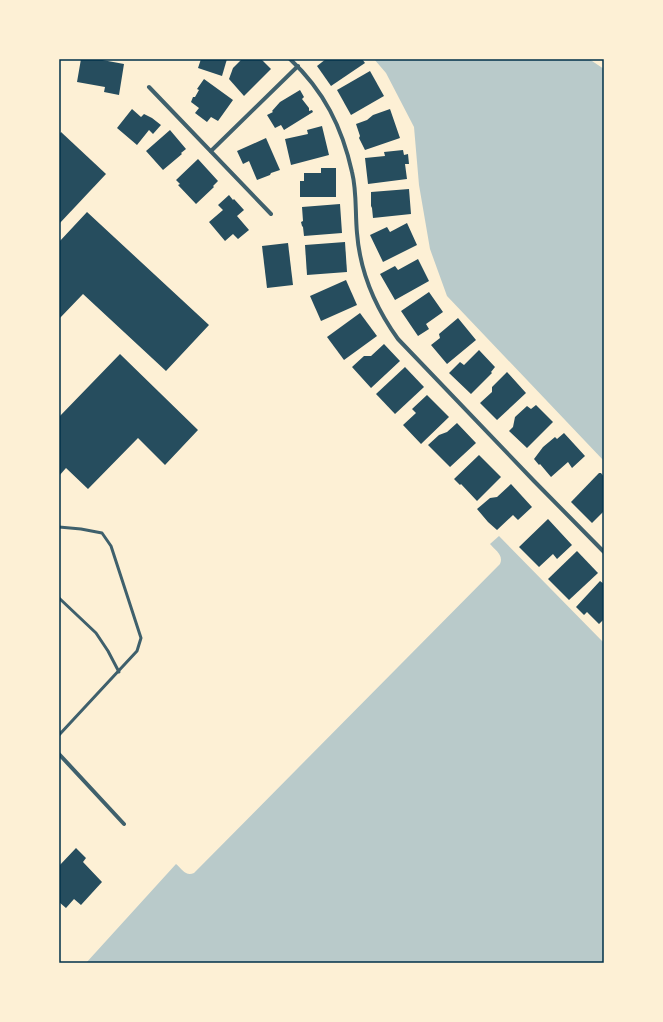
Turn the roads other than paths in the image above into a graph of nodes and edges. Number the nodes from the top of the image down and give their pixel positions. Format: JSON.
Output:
{"nodes":[{"id":1,"x":290,"y":59,"type":"edge"},
{"id":2,"x":298,"y":66,"type":"junction"},
{"id":3,"x":149,"y":87,"type":"dead end"},
{"id":4,"x":211,"y":151,"type":"junction"},
{"id":5,"x":271,"y":214,"type":"dead end"},
{"id":6,"x":59,"y":527,"type":"edge"},
{"id":7,"x":604,"y":552,"type":"edge"},
{"id":8,"x":59,"y":598,"type":"edge"},
{"id":9,"x":119,"y":672,"type":"junction"},
{"id":10,"x":59,"y":735,"type":"edge"},
{"id":11,"x":59,"y":754,"type":"edge"},
{"id":12,"x":124,"y":824,"type":"dead end"}],
"edges":[{"from":1,"to":2,"type":"street"},
{"from":2,"to":4,"type":"street"},
{"from":2,"to":7,"type":"street"},
{"from":3,"to":4,"type":"street"},
{"from":4,"to":5,"type":"street"},
{"from":6,"to":9,"type":"lane"},
{"from":8,"to":9,"type":"lane"},
{"from":9,"to":10,"type":"lane"},
{"from":11,"to":12,"type":"street"}]}
